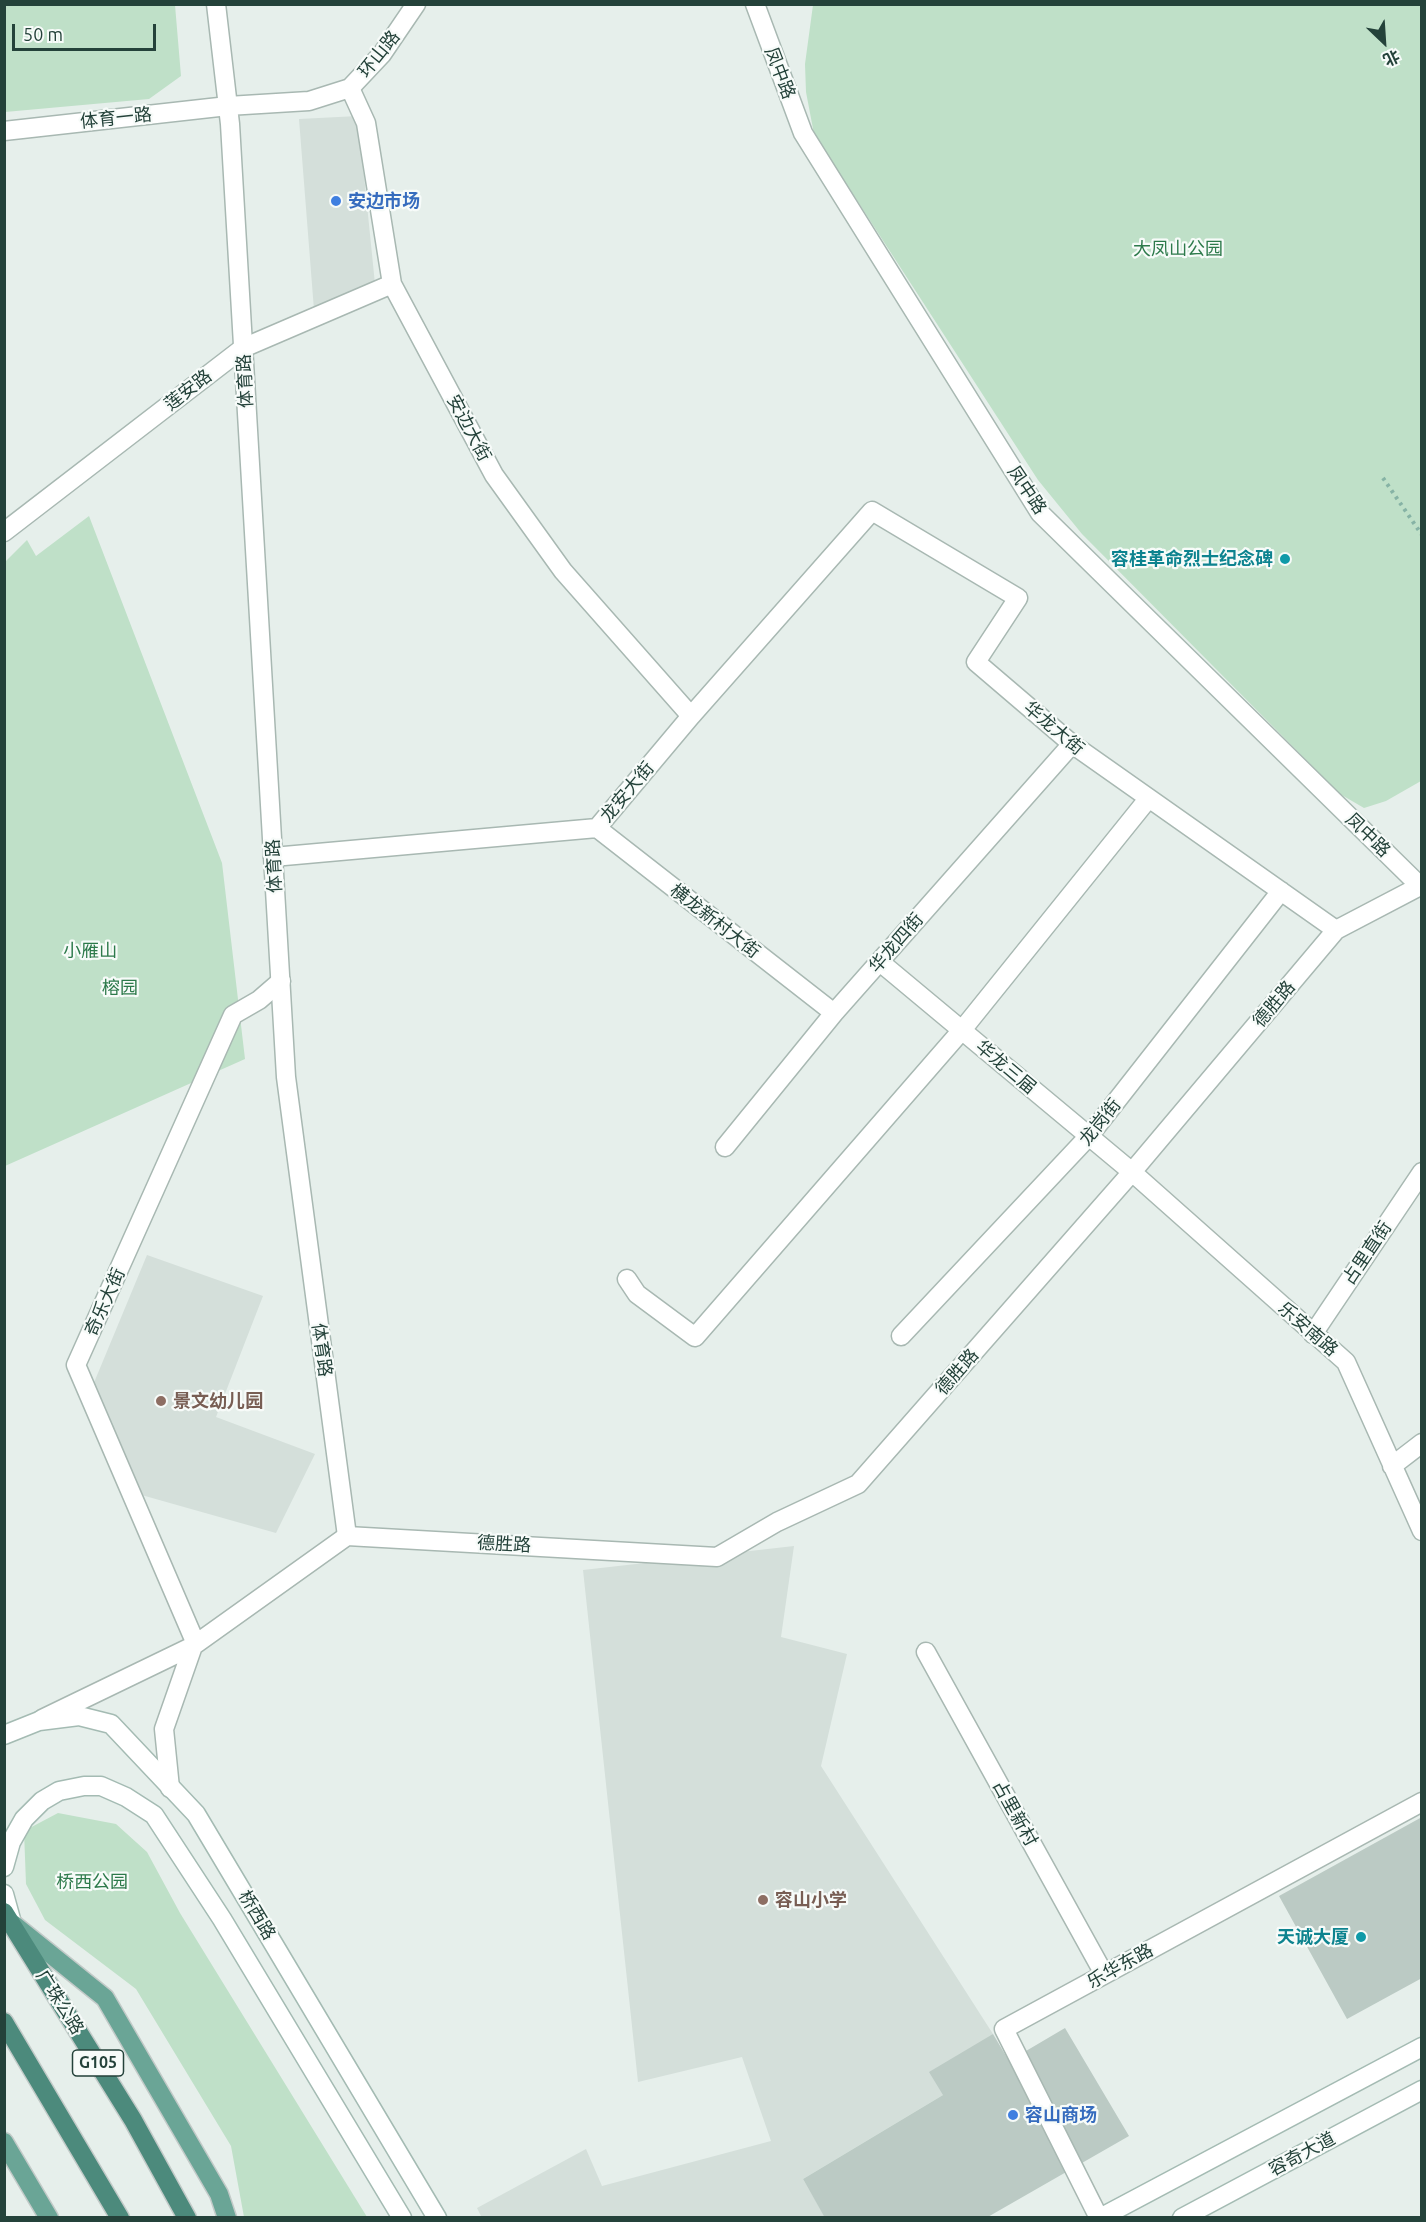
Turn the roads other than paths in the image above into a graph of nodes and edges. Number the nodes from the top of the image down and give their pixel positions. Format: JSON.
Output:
{"nodes":[{"id":1,"x":216,"y":4,"type":"edge"},
{"id":2,"x":416,"y":4,"type":"edge"},
{"id":3,"x":755,"y":4,"type":"edge"},
{"id":4,"x":350,"y":88,"type":"junction"},
{"id":5,"x":228,"y":106,"type":"junction"},
{"id":6,"x":4,"y":130,"type":"edge"},
{"id":7,"x":392,"y":284,"type":"junction"},
{"id":8,"x":243,"y":348,"type":"junction"},
{"id":9,"x":872,"y":511,"type":"joint"},
{"id":10,"x":4,"y":532,"type":"edge"},
{"id":11,"x":691,"y":716,"type":"junction"},
{"id":12,"x":1072,"y":744,"type":"junction"},
{"id":13,"x":1148,"y":799,"type":"junction"},
{"id":14,"x":597,"y":828,"type":"junction"},
{"id":15,"x":273,"y":857,"type":"junction"},
{"id":16,"x":1421,"y":886,"type":"edge"},
{"id":17,"x":1281,"y":891,"type":"junction"},
{"id":18,"x":1336,"y":930,"type":"junction"},
{"id":19,"x":880,"y":962,"type":"junction"},
{"id":20,"x":281,"y":981,"type":"junction"},
{"id":21,"x":834,"y":1013,"type":"junction"},
{"id":22,"x":962,"y":1030,"type":"junction"},
{"id":23,"x":1089,"y":1136,"type":"junction"},
{"id":24,"x":724,"y":1147,"type":"dead end"},
{"id":25,"x":1132,"y":1172,"type":"junction"},
{"id":26,"x":1422,"y":1172,"type":"edge"},
{"id":27,"x":627,"y":1279,"type":"dead end"},
{"id":28,"x":1312,"y":1334,"type":"junction"},
{"id":29,"x":901,"y":1336,"type":"dead end"},
{"id":30,"x":1422,"y":1443,"type":"edge"},
{"id":31,"x":1392,"y":1466,"type":"junction"},
{"id":32,"x":1422,"y":1531,"type":"edge"},
{"id":33,"x":347,"y":1536,"type":"junction"},
{"id":34,"x":194,"y":1645,"type":"junction"},
{"id":35,"x":926,"y":1652,"type":"dead end"},
{"id":36,"x":39,"y":1721,"type":"junction"},
{"id":37,"x":4,"y":1735,"type":"edge"},
{"id":38,"x":170,"y":1788,"type":"junction"},
{"id":39,"x":1422,"y":1802,"type":"edge"},
{"id":40,"x":4,"y":1867,"type":"edge"},
{"id":41,"x":4,"y":1894,"type":"edge"},
{"id":42,"x":8,"y":1917,"type":"edge"},
{"id":43,"x":1104,"y":1974,"type":"junction"},
{"id":44,"x":4,"y":2022,"type":"edge"},
{"id":45,"x":1422,"y":2047,"type":"edge"},
{"id":46,"x":1422,"y":2090,"type":"edge"},
{"id":47,"x":4,"y":2142,"type":"edge"},
{"id":48,"x":49,"y":2217,"type":"edge"},
{"id":49,"x":120,"y":2217,"type":"edge"},
{"id":50,"x":187,"y":2217,"type":"edge"},
{"id":51,"x":227,"y":2217,"type":"edge"},
{"id":52,"x":402,"y":2217,"type":"edge"},
{"id":53,"x":437,"y":2217,"type":"edge"},
{"id":54,"x":1100,"y":2217,"type":"edge"},
{"id":55,"x":1182,"y":2217,"type":"edge"}],
"edges":[{"from":1,"to":5,"type":"street","name":"体育路"},
{"from":2,"to":4,"type":"street","name":"环山路"},
{"from":3,"to":16,"type":"street","name":"凤中路"},
{"from":4,"to":5,"type":"street","name":"环山路"},
{"from":4,"to":7,"type":"street","name":"安边大街"},
{"from":5,"to":6,"type":"street","name":"体育一路"},
{"from":5,"to":8,"type":"street","name":"体育路"},
{"from":7,"to":8,"type":"street","name":"莲安路"},
{"from":7,"to":11,"type":"street","name":"安边大街"},
{"from":8,"to":10,"type":"street","name":"莲安路"},
{"from":8,"to":15,"type":"street","name":"体育路"},
{"from":9,"to":11,"type":"street","name":"龙安大街"},
{"from":9,"to":12,"type":"street","name":"华龙大街"},
{"from":11,"to":14,"type":"street","name":"龙安大街"},
{"from":12,"to":13,"type":"street","name":"华龙大街"},
{"from":12,"to":19,"type":"street","name":"华龙四街"},
{"from":13,"to":17,"type":"street","name":"华龙大街"},
{"from":13,"to":22,"type":"street"},
{"from":14,"to":15,"type":"street","name":"龙安大街"},
{"from":14,"to":21,"type":"street","name":"横龙新村大街"},
{"from":15,"to":20,"type":"street","name":"体育路"},
{"from":16,"to":18,"type":"street","name":"德胜路"},
{"from":17,"to":18,"type":"street","name":"华龙大街"},
{"from":17,"to":23,"type":"street","name":"龙岗街"},
{"from":18,"to":25,"type":"street","name":"德胜路"},
{"from":19,"to":21,"type":"street","name":"华龙四街"},
{"from":19,"to":22,"type":"street","name":"华龙三届"},
{"from":20,"to":33,"type":"street","name":"体育路"},
{"from":20,"to":34,"type":"street","name":"奇乐大街"},
{"from":21,"to":24,"type":"street","name":"华龙四街"},
{"from":22,"to":23,"type":"street","name":"华龙三届"},
{"from":22,"to":27,"type":"street"},
{"from":23,"to":25,"type":"street","name":"华龙三届"},
{"from":23,"to":29,"type":"street","name":"龙岗街"},
{"from":25,"to":28,"type":"street","name":"乐安南路"},
{"from":25,"to":33,"type":"street","name":"德胜路"},
{"from":26,"to":28,"type":"street","name":"占里直街"},
{"from":28,"to":31,"type":"street","name":"乐安南路"},
{"from":30,"to":31,"type":"street"},
{"from":31,"to":32,"type":"street","name":"乐安南路"},
{"from":33,"to":34,"type":"street"},
{"from":34,"to":36,"type":"street"},
{"from":34,"to":38,"type":"street"},
{"from":35,"to":43,"type":"street","name":"占里新村"},
{"from":36,"to":37,"type":"street","name":"桥西路"},
{"from":36,"to":38,"type":"street","name":"桥西路"},
{"from":38,"to":53,"type":"street","name":"桥西路"},
{"from":39,"to":43,"type":"street","name":"乐华东路"},
{"from":40,"to":52,"type":"street","name":"桥西路"},
{"from":41,"to":42,"type":"street"},
{"from":42,"to":50,"type":"highway","name":"广珠公路","number":"G105"},
{"from":42,"to":51,"type":"main road"},
{"from":43,"to":54,"type":"street","name":"乐华东路"},
{"from":44,"to":49,"type":"highway"},
{"from":45,"to":54,"type":"street"},
{"from":46,"to":55,"type":"street","name":"容奇大道"},
{"from":47,"to":48,"type":"main road"}]}
